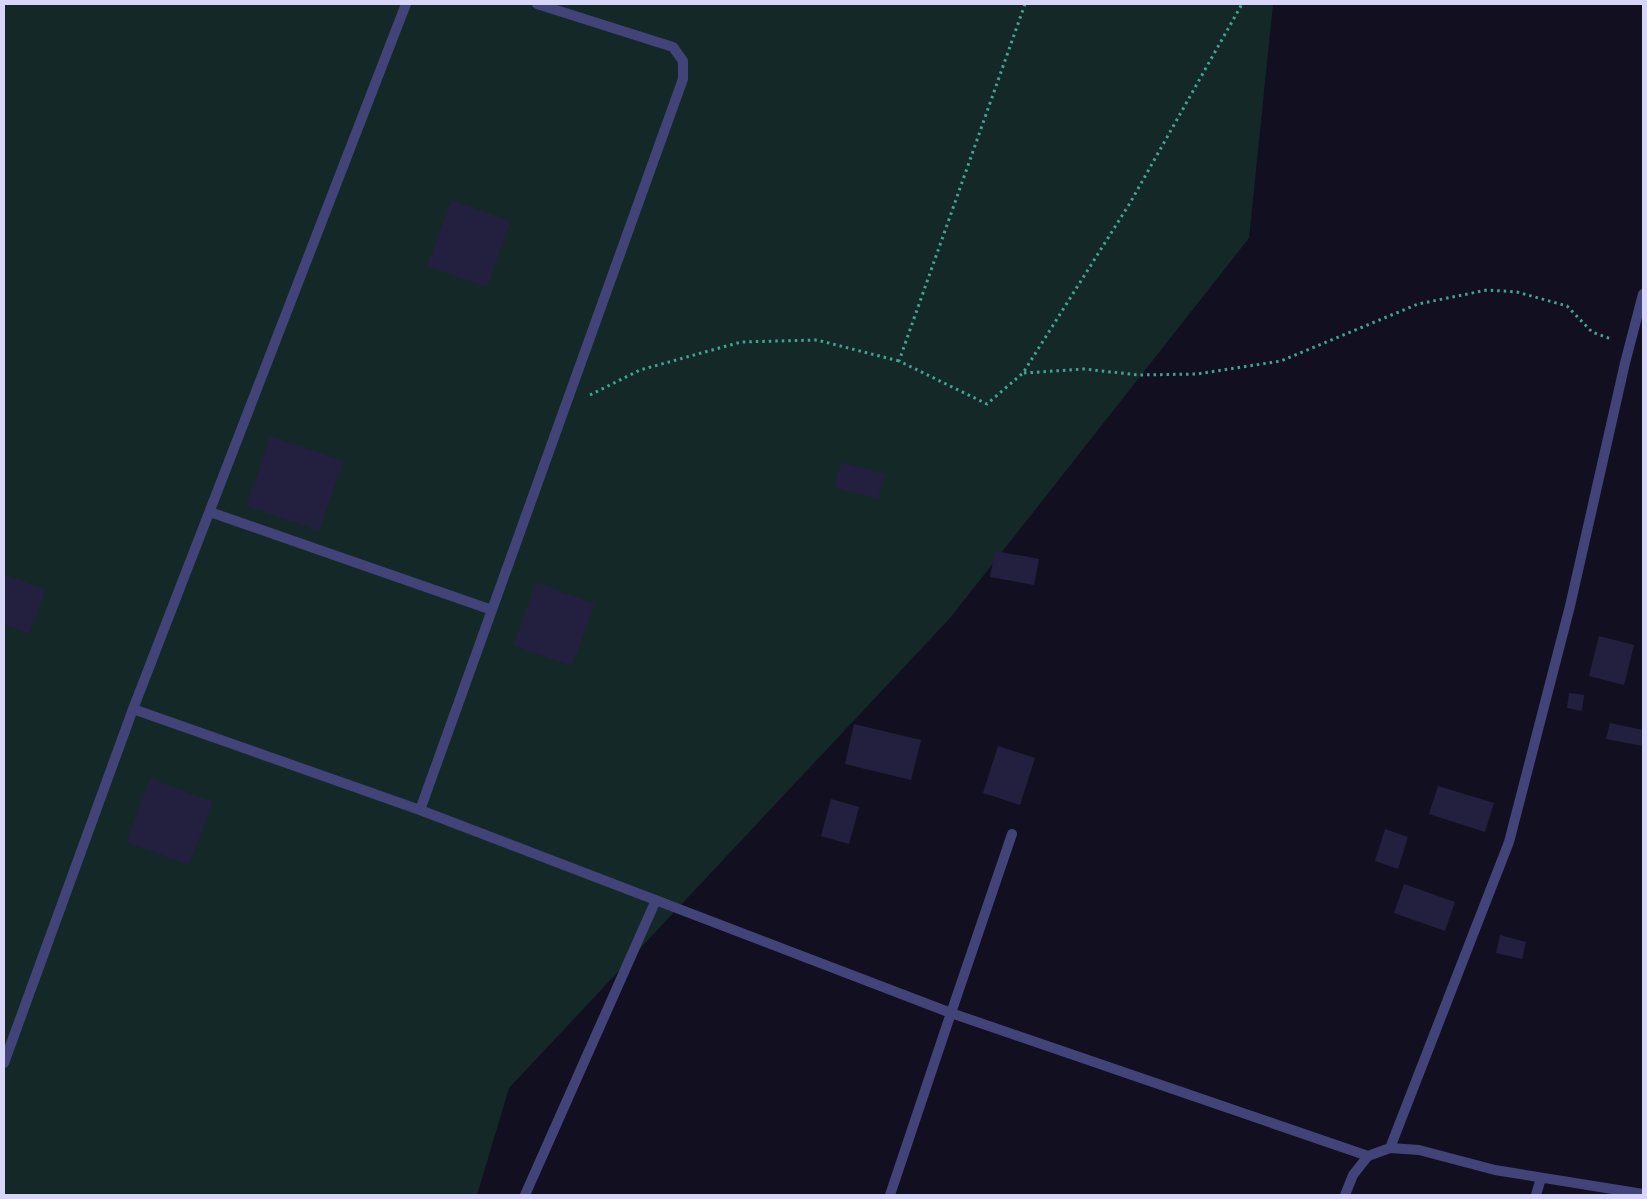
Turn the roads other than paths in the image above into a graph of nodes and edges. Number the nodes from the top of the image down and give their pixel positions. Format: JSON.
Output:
{"nodes":[{"id":1,"x":406,"y":4,"type":"edge"},
{"id":2,"x":537,"y":4,"type":"edge"},
{"id":3,"x":1643,"y":294,"type":"edge"},
{"id":4,"x":210,"y":512,"type":"junction"},
{"id":5,"x":492,"y":610,"type":"junction"},
{"id":6,"x":134,"y":709,"type":"junction"},
{"id":7,"x":420,"y":810,"type":"junction"},
{"id":8,"x":1012,"y":834,"type":"dead end"},
{"id":9,"x":656,"y":900,"type":"junction"},
{"id":10,"x":951,"y":1013,"type":"junction"},
{"id":11,"x":4,"y":1063,"type":"edge"},
{"id":12,"x":1390,"y":1148,"type":"junction"},
{"id":13,"x":1368,"y":1156,"type":"junction"},
{"id":14,"x":1541,"y":1178,"type":"junction"},
{"id":15,"x":1643,"y":1194,"type":"edge"},
{"id":16,"x":524,"y":1195,"type":"edge"},
{"id":17,"x":890,"y":1195,"type":"edge"},
{"id":18,"x":1346,"y":1195,"type":"edge"},
{"id":19,"x":1536,"y":1195,"type":"edge"}],
"edges":[{"from":1,"to":4,"type":"street"},
{"from":2,"to":5,"type":"street"},
{"from":3,"to":12,"type":"street"},
{"from":4,"to":5,"type":"street"},
{"from":4,"to":6,"type":"street"},
{"from":5,"to":7,"type":"street"},
{"from":6,"to":7,"type":"street"},
{"from":6,"to":11,"type":"street"},
{"from":7,"to":9,"type":"street"},
{"from":8,"to":10,"type":"street"},
{"from":9,"to":10,"type":"street"},
{"from":9,"to":16,"type":"street"},
{"from":10,"to":13,"type":"street"},
{"from":10,"to":17,"type":"street"},
{"from":12,"to":13,"type":"street"},
{"from":12,"to":14,"type":"street"},
{"from":13,"to":18,"type":"street"},
{"from":14,"to":15,"type":"street"},
{"from":14,"to":19,"type":"street"}]}
